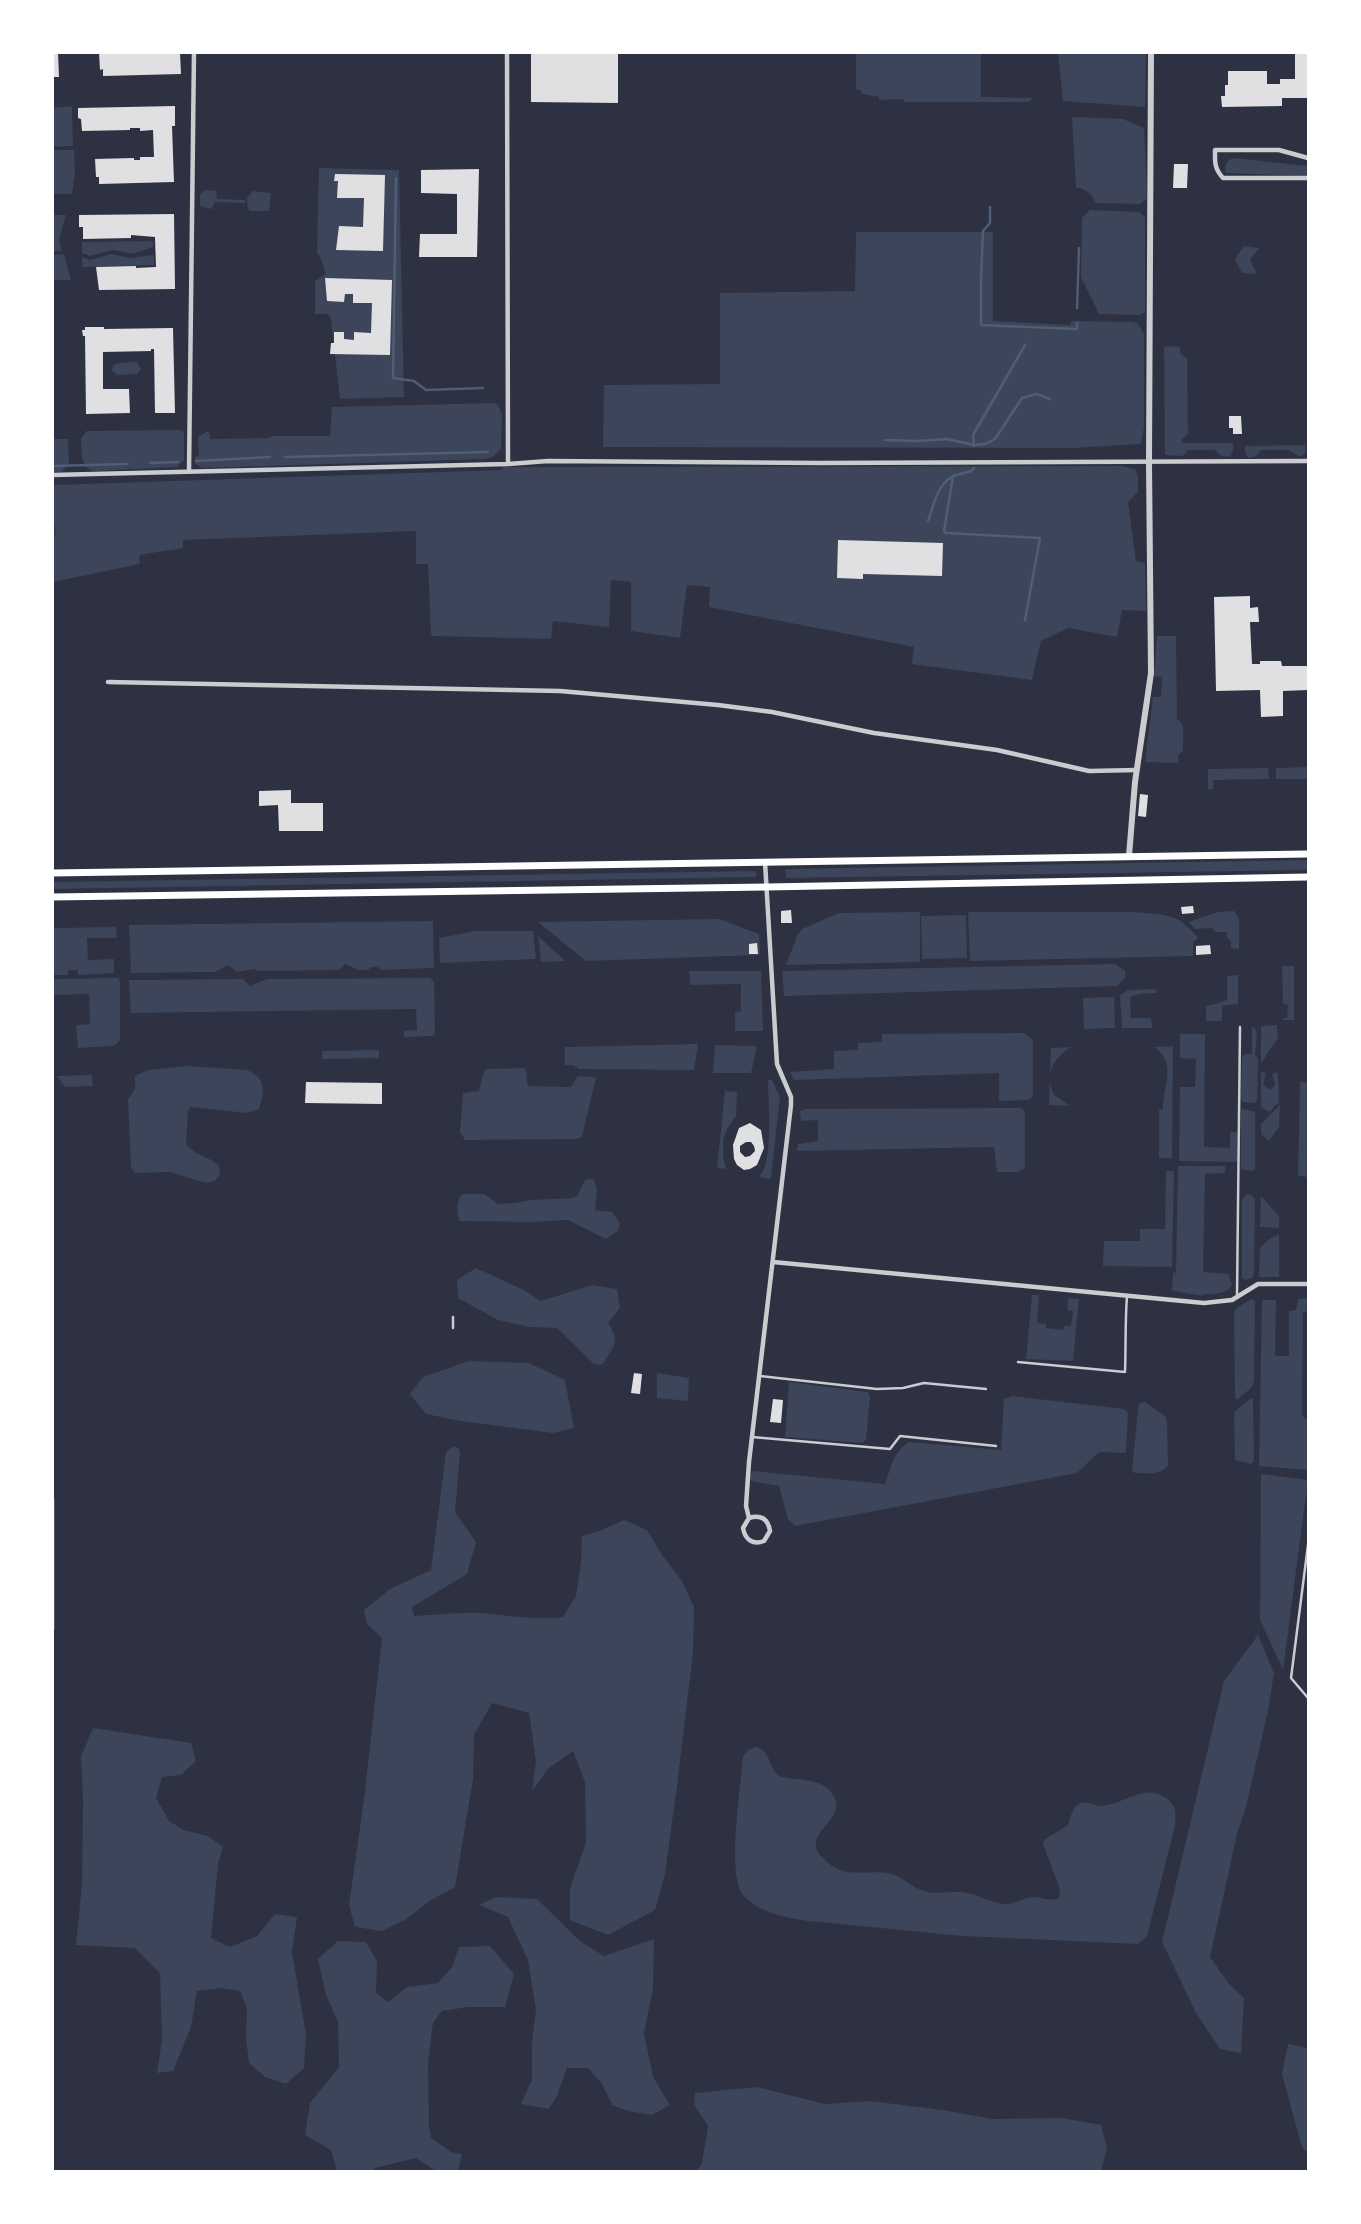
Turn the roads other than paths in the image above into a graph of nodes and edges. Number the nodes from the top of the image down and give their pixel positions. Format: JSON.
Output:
{"nodes":[{"id":1,"x":194,"y":52,"type":"edge"},
{"id":2,"x":506,"y":52,"type":"edge"},
{"id":3,"x":1152,"y":52,"type":"edge"},
{"id":4,"x":1308,"y":158,"type":"edge"},
{"id":5,"x":1308,"y":178,"type":"edge"},
{"id":6,"x":1308,"y":461,"type":"edge"},
{"id":7,"x":1149,"y":463,"type":"junction"},
{"id":8,"x":508,"y":464,"type":"junction"},
{"id":9,"x":188,"y":471,"type":"junction"},
{"id":10,"x":52,"y":475,"type":"edge"},
{"id":11,"x":108,"y":682,"type":"dead end"},
{"id":12,"x":1137,"y":770,"type":"junction"},
{"id":13,"x":1308,"y":854,"type":"edge"},
{"id":14,"x":1129,"y":856,"type":"junction"},
{"id":15,"x":765,"y":862,"type":"junction"},
{"id":16,"x":52,"y":873,"type":"edge"},
{"id":17,"x":1308,"y":877,"type":"edge"},
{"id":18,"x":767,"y":887,"type":"junction"},
{"id":19,"x":52,"y":897,"type":"edge"},
{"id":20,"x":1240,"y":1027,"type":"dead end"},
{"id":21,"x":773,"y":1262,"type":"junction"},
{"id":22,"x":1308,"y":1284,"type":"edge"},
{"id":23,"x":1237,"y":1295,"type":"junction"},
{"id":24,"x":1127,"y":1296,"type":"junction"},
{"id":25,"x":453,"y":1317,"type":"dead end"},
{"id":26,"x":453,"y":1328,"type":"dead end"},
{"id":27,"x":1018,"y":1362,"type":"dead end"},
{"id":28,"x":760,"y":1376,"type":"junction"},
{"id":29,"x":986,"y":1389,"type":"dead end"},
{"id":30,"x":752,"y":1437,"type":"junction"},
{"id":31,"x":996,"y":1446,"type":"dead end"},
{"id":32,"x":52,"y":1499,"type":"edge"},
{"id":33,"x":749,"y":1518,"type":"junction"},
{"id":34,"x":1308,"y":1545,"type":"edge"},
{"id":35,"x":52,"y":1629,"type":"edge"},
{"id":36,"x":1308,"y":1698,"type":"edge"}],
"edges":[{"from":1,"to":9,"type":"street"},
{"from":2,"to":8,"type":"street"},
{"from":3,"to":7,"type":"street"},
{"from":4,"to":5,"type":"street"},
{"from":6,"to":7,"type":"street"},
{"from":7,"to":8,"type":"street"},
{"from":7,"to":12,"type":"street"},
{"from":8,"to":9,"type":"street"},
{"from":9,"to":10,"type":"street"},
{"from":11,"to":12,"type":"street"},
{"from":12,"to":14,"type":"street"},
{"from":13,"to":14,"type":"main road"},
{"from":14,"to":15,"type":"main road"},
{"from":15,"to":16,"type":"main road"},
{"from":15,"to":18,"type":"street"},
{"from":17,"to":18,"type":"main road"},
{"from":18,"to":19,"type":"main road"},
{"from":18,"to":21,"type":"street"},
{"from":20,"to":23,"type":"lane"},
{"from":21,"to":24,"type":"street"},
{"from":21,"to":28,"type":"street"},
{"from":22,"to":23,"type":"street"},
{"from":23,"to":24,"type":"street"},
{"from":24,"to":27,"type":"lane"},
{"from":25,"to":26,"type":"lane"},
{"from":28,"to":29,"type":"lane"},
{"from":28,"to":30,"type":"street"},
{"from":30,"to":31,"type":"lane"},
{"from":30,"to":33,"type":"street"},
{"from":32,"to":35,"type":"street"},
{"from":33,"to":33,"type":"street"},
{"from":34,"to":36,"type":"lane"}]}
